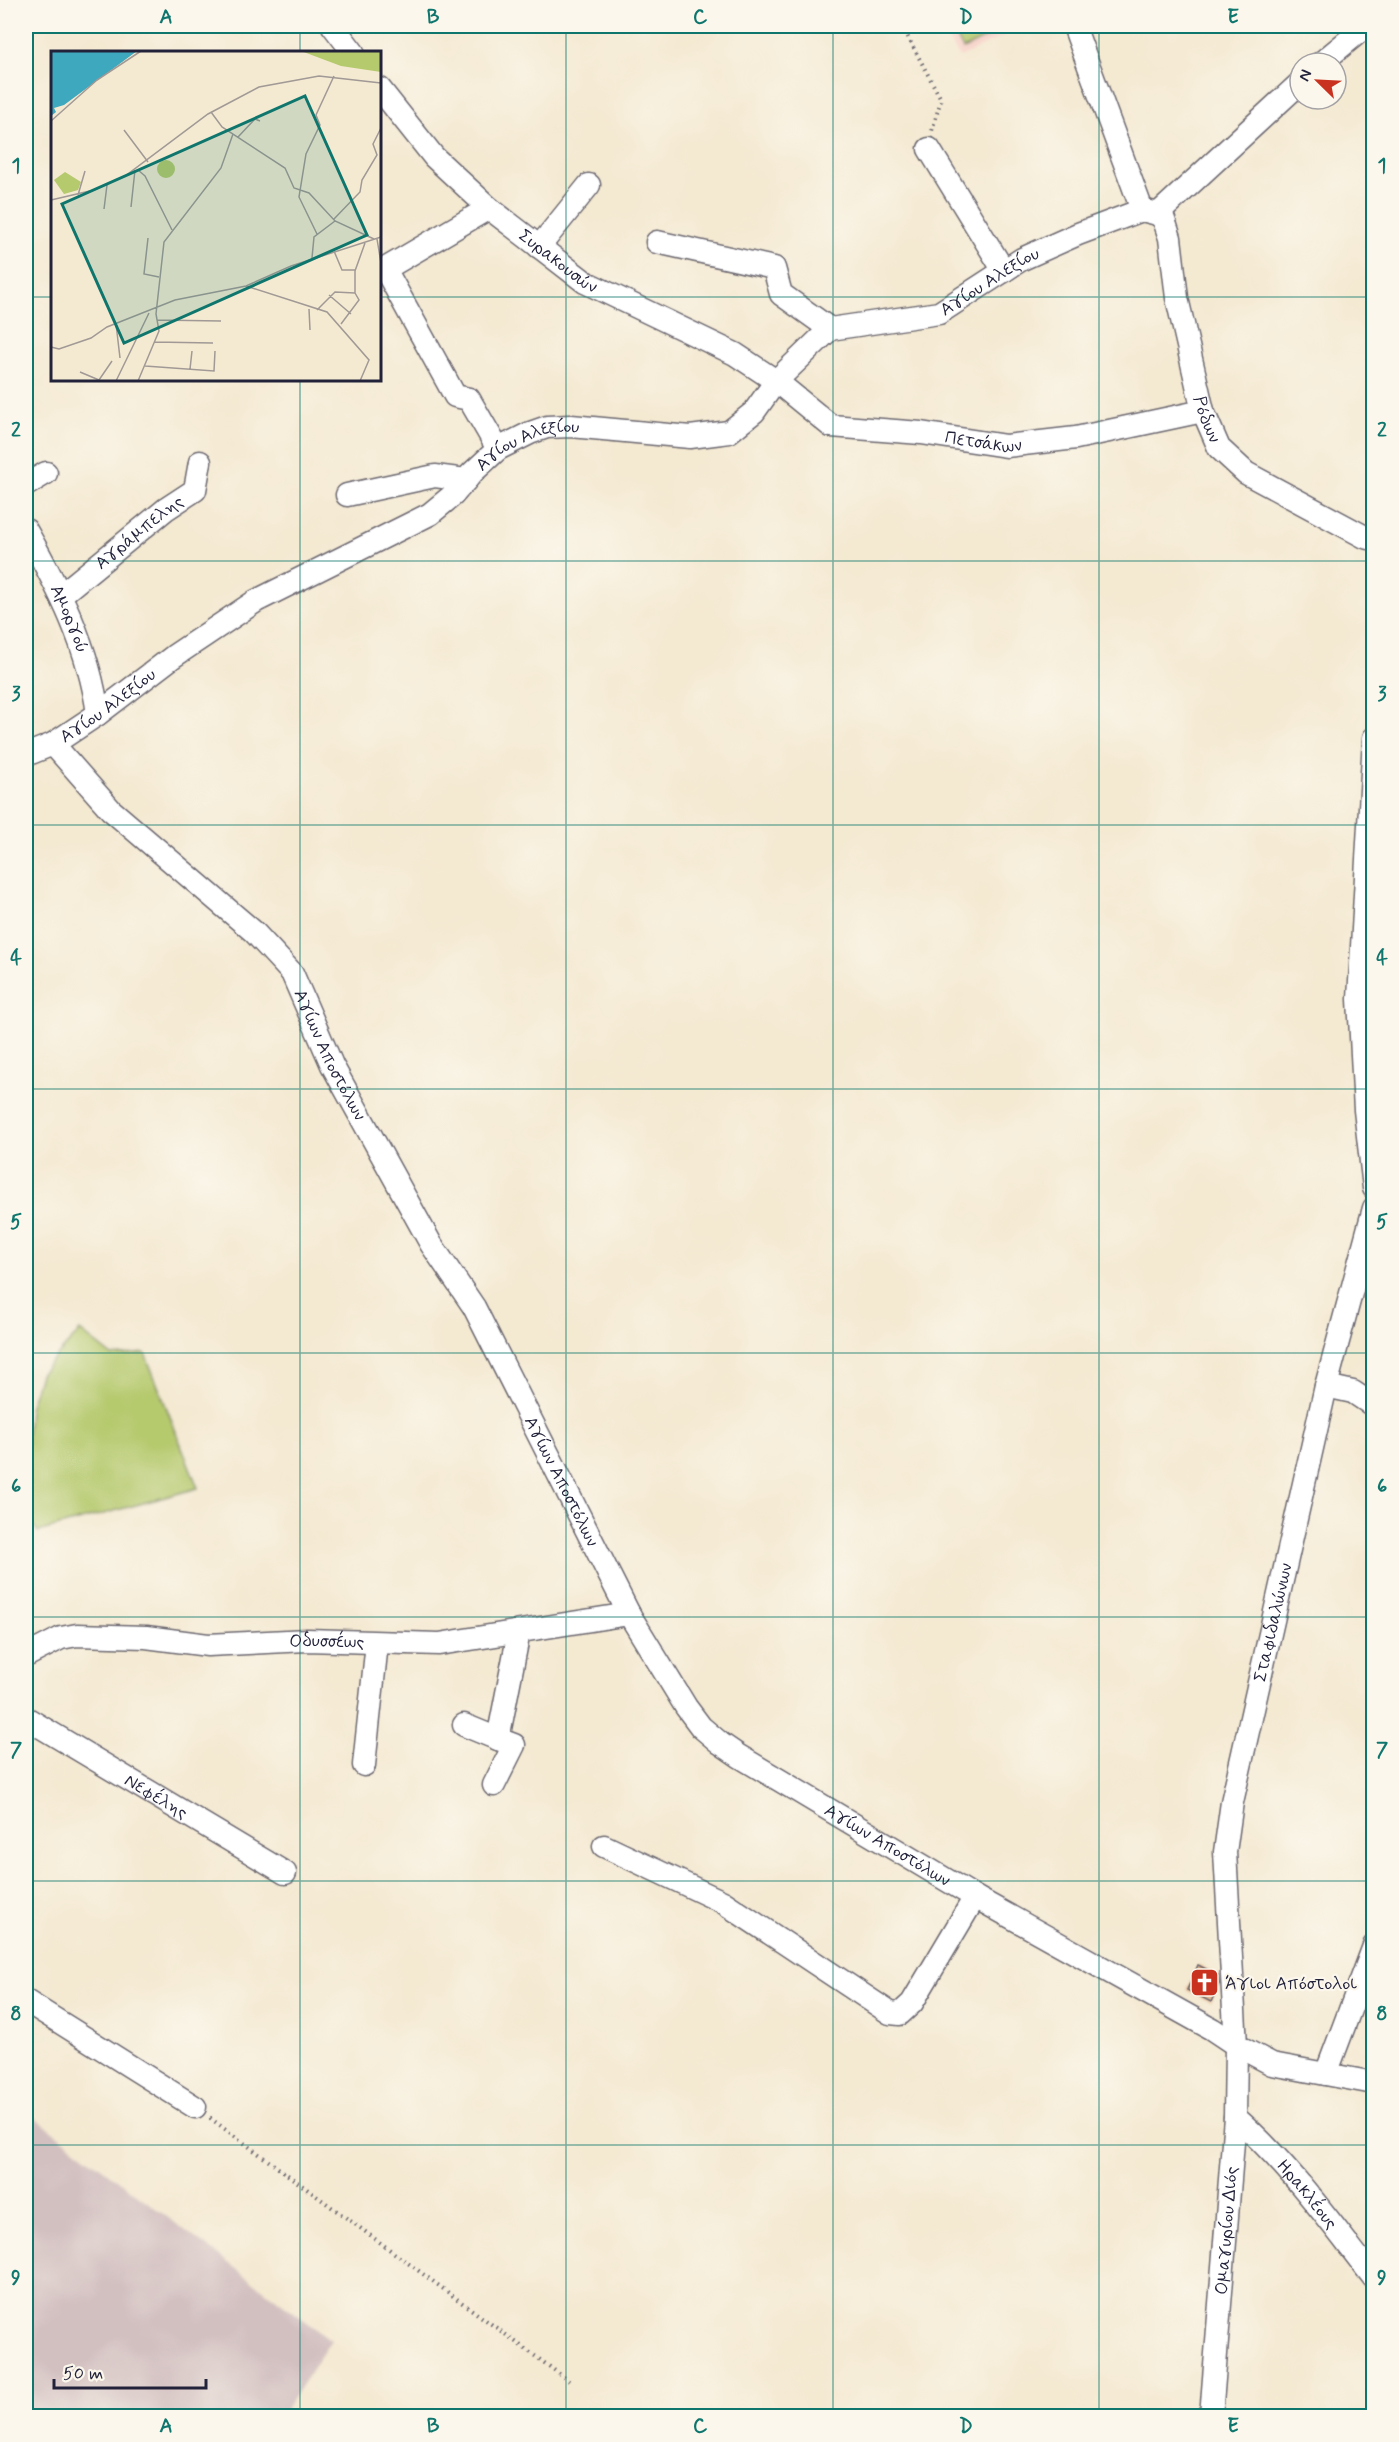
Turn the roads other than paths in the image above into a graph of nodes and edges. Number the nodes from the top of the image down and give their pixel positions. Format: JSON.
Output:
{"nodes":[{"id":1,"x":333,"y":26,"type":"edge"},
{"id":2,"x":1074,"y":26,"type":"edge"},
{"id":3,"x":1366,"y":26,"type":"edge"},
{"id":4,"x":352,"y":51,"type":"edge"},
{"id":5,"x":1336,"y":51,"type":"edge"},
{"id":6,"x":381,"y":90,"type":"edge"},
{"id":7,"x":1288,"y":93,"type":"edge"},
{"id":8,"x":929,"y":149,"type":"road end"},
{"id":9,"x":589,"y":185,"type":"dead end"},
{"id":10,"x":489,"y":208,"type":"junction"},
{"id":11,"x":1150,"y":212,"type":"junction"},
{"id":12,"x":657,"y":242,"type":"dead end"},
{"id":13,"x":539,"y":247,"type":"junction"},
{"id":14,"x":1005,"y":271,"type":"junction"},
{"id":15,"x":830,"y":329,"type":"junction"},
{"id":16,"x":776,"y":381,"type":"junction"},
{"id":17,"x":1203,"y":411,"type":"junction"},
{"id":18,"x":498,"y":449,"type":"junction"},
{"id":19,"x":200,"y":462,"type":"dead end"},
{"id":20,"x":46,"y":473,"type":"dead end"},
{"id":21,"x":466,"y":480,"type":"junction"},
{"id":22,"x":26,"y":485,"type":"edge"},
{"id":23,"x":347,"y":495,"type":"dead end"},
{"id":24,"x":26,"y":530,"type":"edge"},
{"id":25,"x":1374,"y":539,"type":"edge"},
{"id":26,"x":62,"y":594,"type":"junction"},
{"id":27,"x":98,"y":714,"type":"junction"},
{"id":28,"x":1374,"y":738,"type":"edge"},
{"id":29,"x":53,"y":744,"type":"junction"},
{"id":30,"x":26,"y":755,"type":"edge"},
{"id":31,"x":1374,"y":1188,"type":"edge"},
{"id":32,"x":1374,"y":1208,"type":"edge"},
{"id":33,"x":1326,"y":1386,"type":"junction"},
{"id":34,"x":1374,"y":1406,"type":"edge"},
{"id":35,"x":629,"y":1614,"type":"junction"},
{"id":36,"x":519,"y":1632,"type":"junction"},
{"id":37,"x":376,"y":1643,"type":"junction"},
{"id":38,"x":26,"y":1656,"type":"edge"},
{"id":39,"x":26,"y":1718,"type":"edge"},
{"id":40,"x":464,"y":1725,"type":"dead end"},
{"id":41,"x":498,"y":1739,"type":"junction"},
{"id":42,"x":364,"y":1765,"type":"dead end"},
{"id":43,"x":494,"y":1785,"type":"dead end"},
{"id":44,"x":604,"y":1846,"type":"dead end"},
{"id":45,"x":285,"y":1873,"type":"dead end"},
{"id":46,"x":975,"y":1897,"type":"junction"},
{"id":47,"x":1374,"y":1946,"type":"edge"},
{"id":48,"x":26,"y":2001,"type":"edge"},
{"id":49,"x":1236,"y":2045,"type":"junction"},
{"id":50,"x":1326,"y":2074,"type":"junction"},
{"id":51,"x":1374,"y":2083,"type":"edge"},
{"id":52,"x":195,"y":2107,"type":"road end"},
{"id":53,"x":1235,"y":2117,"type":"junction"},
{"id":54,"x":1374,"y":2278,"type":"edge"},
{"id":55,"x":1211,"y":2416,"type":"edge"}],
"edges":[{"from":1,"to":4,"type":"street"},
{"from":2,"to":11,"type":"street","name":"Ρόδων"},
{"from":3,"to":5,"type":"street"},
{"from":6,"to":10,"type":"street","name":"Συρακουσών"},
{"from":7,"to":11,"type":"street","name":"Αγίου Αλεξίου"},
{"from":8,"to":14,"type":"street"},
{"from":9,"to":13,"type":"street"},
{"from":10,"to":13,"type":"street","name":"Συρακουσών"},
{"from":10,"to":18,"type":"street"},
{"from":11,"to":14,"type":"street","name":"Αγίου Αλεξίου"},
{"from":11,"to":17,"type":"street","name":"Ρόδων"},
{"from":12,"to":15,"type":"street"},
{"from":13,"to":16,"type":"street","name":"Συρακουσών"},
{"from":14,"to":15,"type":"street","name":"Αγίου Αλεξίου"},
{"from":15,"to":16,"type":"street","name":"Αγίου Αλεξίου"},
{"from":16,"to":17,"type":"street","name":"Πετσάκων"},
{"from":16,"to":18,"type":"street","name":"Αγίου Αλεξίου"},
{"from":17,"to":25,"type":"street","name":"Ρόδων"},
{"from":18,"to":21,"type":"street","name":"Αγίου Αλεξίου"},
{"from":19,"to":26,"type":"street","name":"Αγράμπελης"},
{"from":20,"to":22,"type":"street"},
{"from":21,"to":23,"type":"street","name":"Αγίου Αλεξίου"},
{"from":21,"to":27,"type":"street","name":"Αγίου Αλεξίου"},
{"from":24,"to":26,"type":"street","name":"Αμοργού"},
{"from":26,"to":27,"type":"street","name":"Αμοργού"},
{"from":27,"to":29,"type":"street","name":"Αγίου Αλεξίου"},
{"from":28,"to":31,"type":"street"},
{"from":29,"to":30,"type":"street","name":"Αγίου Αλεξίου"},
{"from":29,"to":35,"type":"street","name":"Αγίων Αποστόλων"},
{"from":32,"to":33,"type":"street","name":"Σταφιδαλώνων"},
{"from":33,"to":34,"type":"street"},
{"from":33,"to":49,"type":"street","name":"Σταφιδαλώνων"},
{"from":35,"to":36,"type":"street","name":"Οδυσσέως"},
{"from":35,"to":46,"type":"street","name":"Αγίων Αποστόλων"},
{"from":36,"to":37,"type":"street","name":"Οδυσσέως"},
{"from":36,"to":41,"type":"street"},
{"from":37,"to":38,"type":"street","name":"Οδυσσέως"},
{"from":37,"to":42,"type":"street"},
{"from":39,"to":45,"type":"street","name":"Νεφέλης"},
{"from":40,"to":41,"type":"street"},
{"from":41,"to":43,"type":"street"},
{"from":44,"to":46,"type":"street"},
{"from":46,"to":49,"type":"street","name":"Αγίων Αποστόλων"},
{"from":47,"to":50,"type":"street"},
{"from":48,"to":52,"type":"street"},
{"from":49,"to":50,"type":"street","name":"Αγίων Αποστόλων"},
{"from":49,"to":53,"type":"street","name":"Ομαγυρίου Διός"},
{"from":50,"to":51,"type":"street","name":"Αγίων Αποστόλων"},
{"from":53,"to":54,"type":"street","name":"Ηρακλέους"},
{"from":53,"to":55,"type":"street","name":"Ομαγυρίου Διός"}]}
